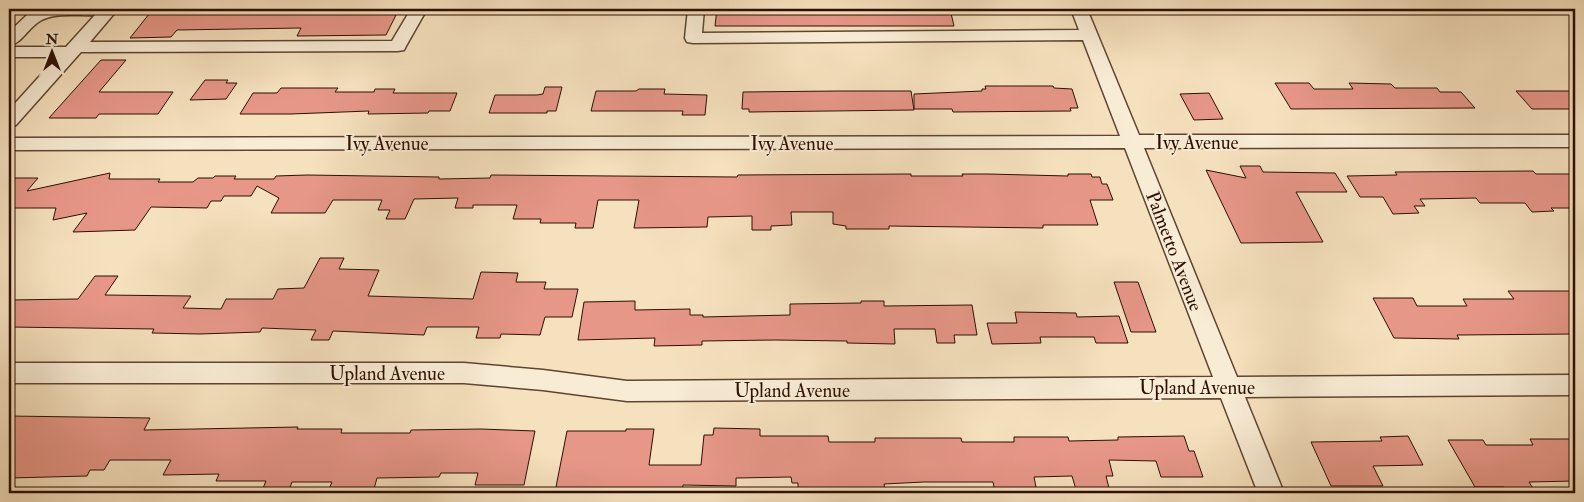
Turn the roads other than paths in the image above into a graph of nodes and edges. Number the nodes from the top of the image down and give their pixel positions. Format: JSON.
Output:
{"nodes":[{"id":1,"x":110,"y":9,"type":"edge"},
{"id":2,"x":419,"y":9,"type":"edge"},
{"id":3,"x":696,"y":9,"type":"edge"},
{"id":4,"x":1079,"y":9,"type":"edge"},
{"id":5,"x":1090,"y":35,"type":"junction"},
{"id":6,"x":9,"y":41,"type":"edge"},
{"id":7,"x":74,"y":49,"type":"junction"},
{"id":8,"x":9,"y":52,"type":"edge"},
{"id":9,"x":9,"y":66,"type":"edge"},
{"id":10,"x":58,"y":66,"type":"junction"},
{"id":11,"x":9,"y":121,"type":"edge"},
{"id":12,"x":1575,"y":141,"type":"edge"},
{"id":13,"x":1133,"y":142,"type":"junction"},
{"id":14,"x":9,"y":144,"type":"edge"},
{"id":15,"x":9,"y":373,"type":"edge"},
{"id":16,"x":1575,"y":385,"type":"edge"},
{"id":17,"x":1229,"y":387,"type":"junction"},
{"id":18,"x":1271,"y":493,"type":"edge"}],
"edges":[{"from":1,"to":6,"type":"street"},
{"from":1,"to":7,"type":"street"},
{"from":2,"to":7,"type":"street"},
{"from":3,"to":5,"type":"street"},
{"from":4,"to":5,"type":"street","name":"Palmetto Avenue"},
{"from":5,"to":13,"type":"street","name":"Palmetto Avenue"},
{"from":7,"to":8,"type":"street"},
{"from":7,"to":10,"type":"street"},
{"from":9,"to":10,"type":"street"},
{"from":10,"to":11,"type":"street"},
{"from":12,"to":13,"type":"street","name":"Ivy Avenue"},
{"from":13,"to":14,"type":"street","name":"Ivy Avenue"},
{"from":13,"to":17,"type":"street","name":"Palmetto Avenue"},
{"from":15,"to":17,"type":"street","name":"Upland Avenue"},
{"from":16,"to":17,"type":"street","name":"Upland Avenue"},
{"from":17,"to":18,"type":"street","name":"Palmetto Avenue"}]}
